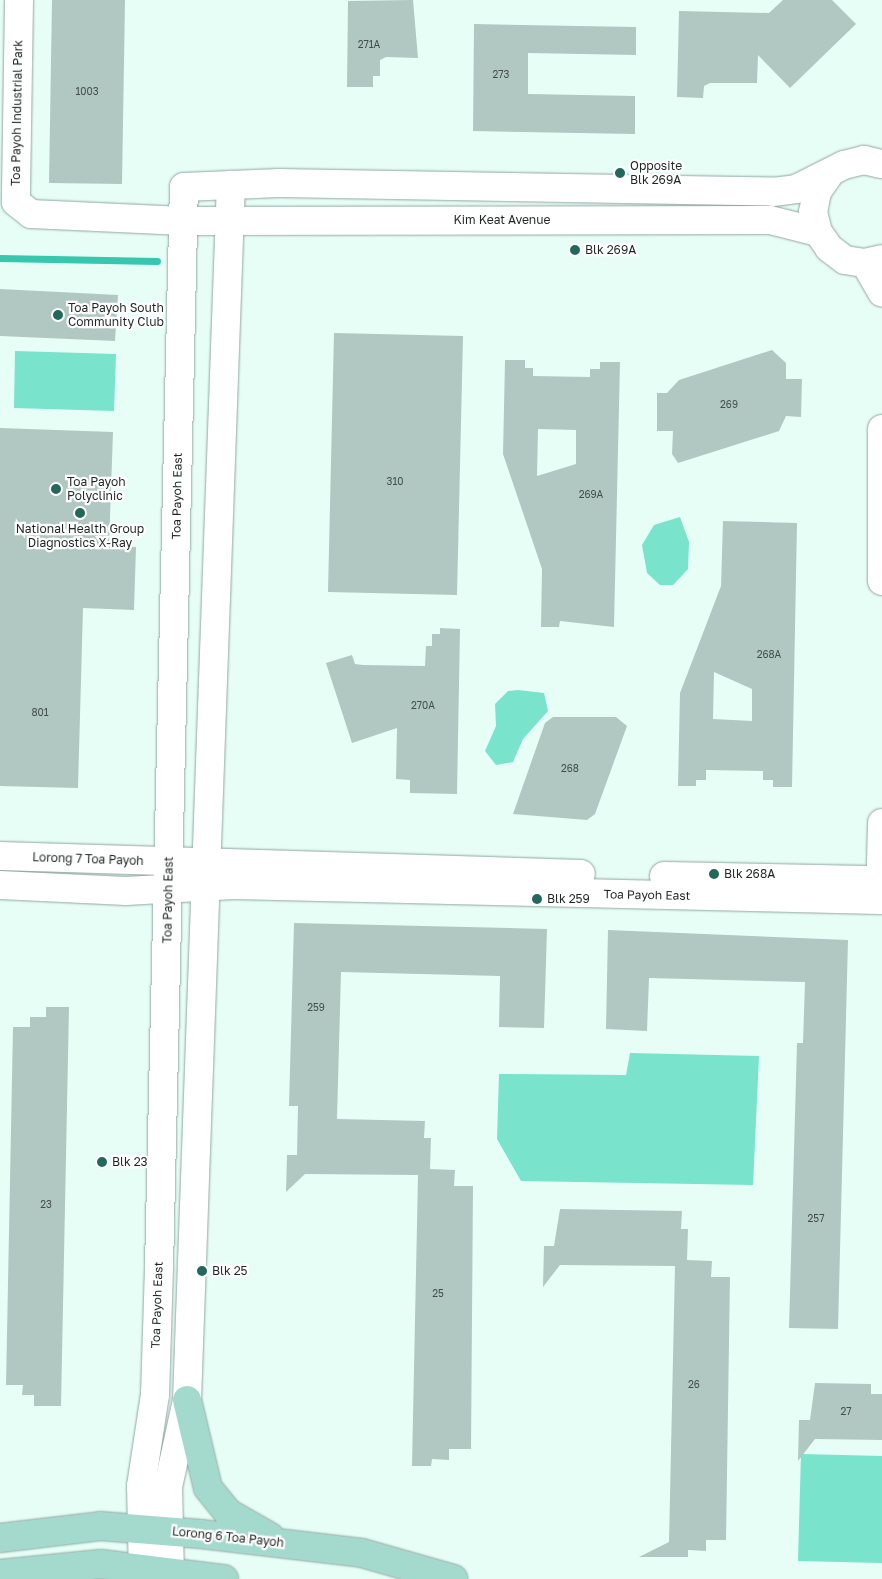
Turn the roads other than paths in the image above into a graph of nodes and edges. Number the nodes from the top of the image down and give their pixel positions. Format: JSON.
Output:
{"nodes":[{"id":1,"x":20,"y":0,"type":"edge"},
{"id":2,"x":882,"y":164,"type":"edge"},
{"id":3,"x":828,"y":176,"type":"junction"},
{"id":4,"x":231,"y":185,"type":"junction"},
{"id":5,"x":228,"y":219,"type":"junction"},
{"id":6,"x":184,"y":221,"type":"junction"},
{"id":7,"x":818,"y":232,"type":"junction"},
{"id":8,"x":874,"y":261,"type":"edge"},
{"id":9,"x":882,"y":292,"type":"edge"},
{"id":10,"x":882,"y":429,"type":"edge"},
{"id":11,"x":882,"y":581,"type":"edge"},
{"id":12,"x":882,"y":823,"type":"edge"},
{"id":13,"x":0,"y":856,"type":"edge"},
{"id":14,"x":169,"y":861,"type":"junction"},
{"id":15,"x":205,"y":875,"type":"junction"},
{"id":16,"x":0,"y":885,"type":"edge"},
{"id":17,"x":168,"y":889,"type":"junction"},
{"id":18,"x":187,"y":1400,"type":"junction"},
{"id":19,"x":156,"y":1530,"type":"junction"},
{"id":20,"x":0,"y":1538,"type":"edge"},
{"id":21,"x":278,"y":1542,"type":"junction"},
{"id":22,"x":0,"y":1574,"type":"edge"},
{"id":23,"x":157,"y":1574,"type":"edge"},
{"id":24,"x":224,"y":1579,"type":"edge"},
{"id":25,"x":453,"y":1579,"type":"edge"}],
"edges":[{"from":1,"to":6,"type":"street","name":"Toa Payoh Industrial Park"},
{"from":2,"to":3,"type":"street"},
{"from":3,"to":4,"type":"street"},
{"from":3,"to":7,"type":"street"},
{"from":4,"to":5,"type":"street","name":"Toa Payoh East"},
{"from":4,"to":6,"type":"street","name":"Toa Payoh East"},
{"from":5,"to":6,"type":"street","name":"Kim Keat Avenue"},
{"from":5,"to":7,"type":"street","name":"Kim Keat Avenue"},
{"from":5,"to":15,"type":"street","name":"Toa Payoh East"},
{"from":6,"to":14,"type":"street","name":"Toa Payoh East"},
{"from":7,"to":8,"type":"street"},
{"from":8,"to":9,"type":"street"},
{"from":10,"to":11,"type":"street"},
{"from":12,"to":15,"type":"street","name":"Toa Payoh East"},
{"from":13,"to":14,"type":"street","name":"Lorong 7 Toa Payoh"},
{"from":14,"to":15,"type":"street","name":"Lorong 7 Toa Payoh"},
{"from":14,"to":17,"type":"street","name":"Toa Payoh East"},
{"from":15,"to":17,"type":"street"},
{"from":15,"to":18,"type":"street","name":"Toa Payoh East"},
{"from":16,"to":17,"type":"street"},
{"from":17,"to":19,"type":"street","name":"Toa Payoh East"},
{"from":18,"to":19,"type":"street","name":"Toa Payoh East"},
{"from":18,"to":21,"type":"main road"},
{"from":19,"to":20,"type":"main road","name":"Lorong 6 Toa Payoh"},
{"from":19,"to":21,"type":"main road","name":"Lorong 6 Toa Payoh"},
{"from":19,"to":23,"type":"street","name":"Toa Payoh East"},
{"from":21,"to":25,"type":"main road","name":"Lorong 6 Toa Payoh"},
{"from":22,"to":23,"type":"main road"},
{"from":23,"to":24,"type":"main road"}]}
